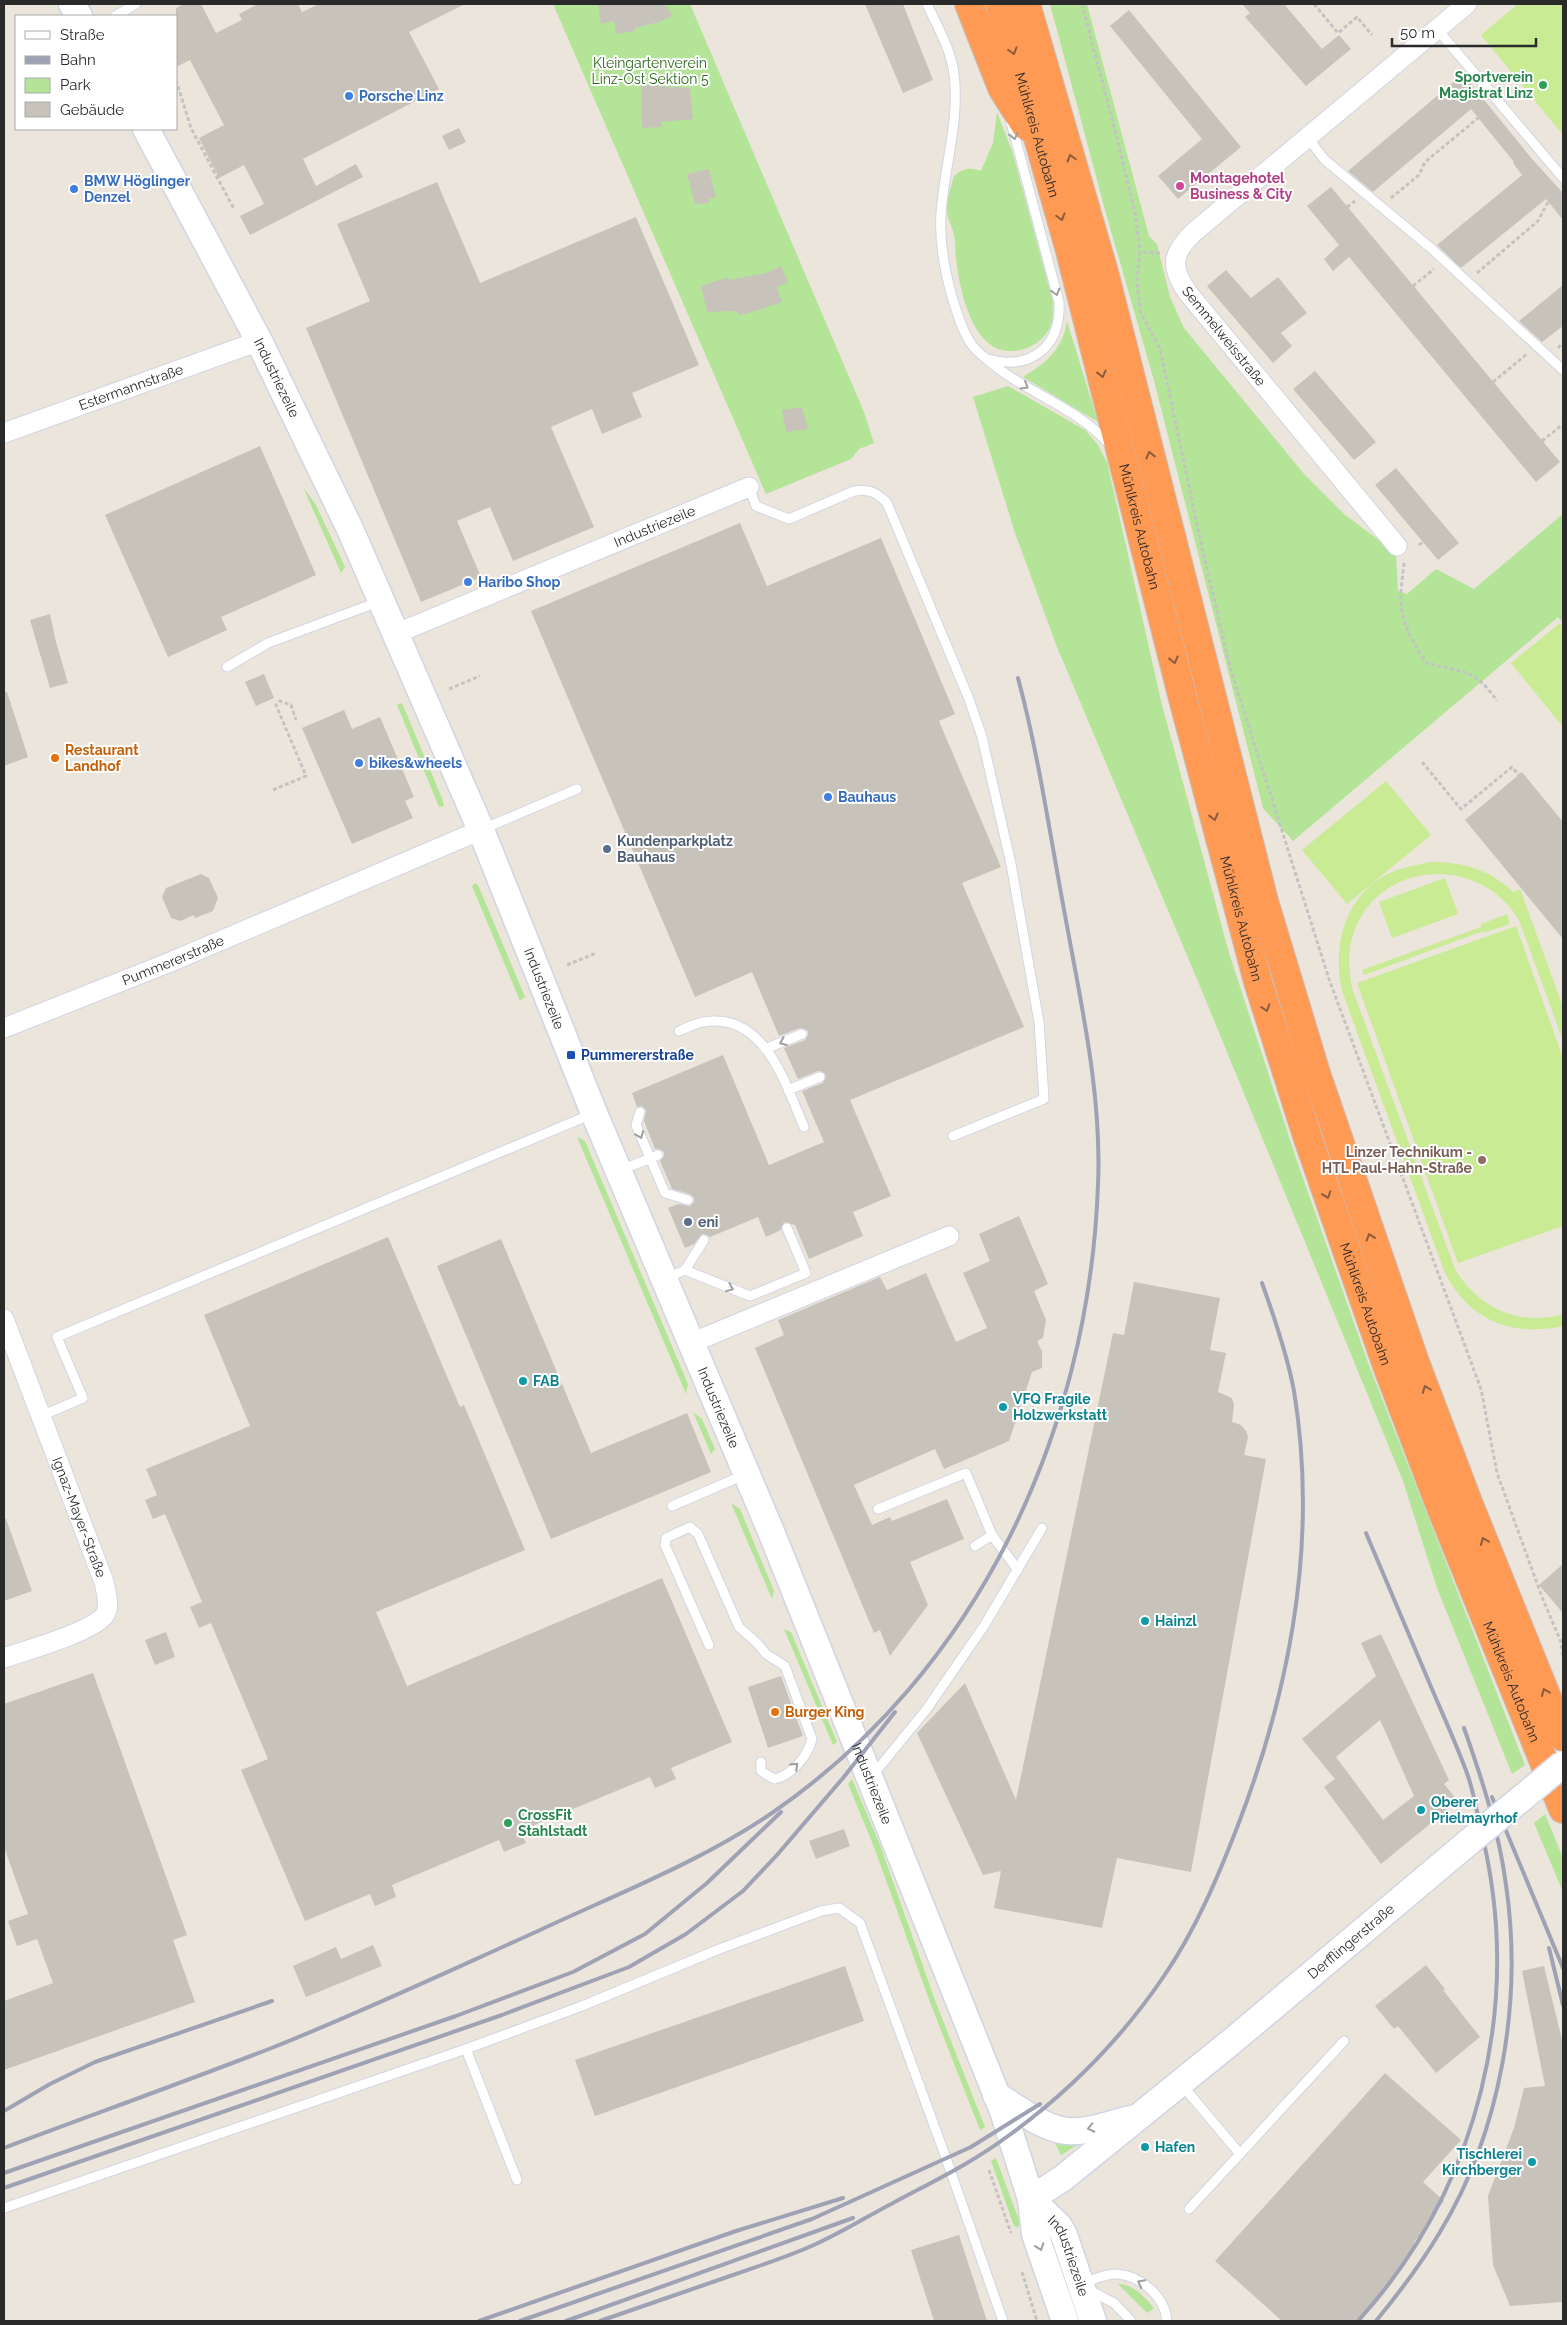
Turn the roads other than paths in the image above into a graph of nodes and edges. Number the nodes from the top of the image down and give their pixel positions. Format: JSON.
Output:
{"nodes":[{"id":1,"x":72,"y":4,"type":"edge"},
{"id":2,"x":136,"y":4,"type":"edge"},
{"id":3,"x":927,"y":4,"type":"edge"},
{"id":4,"x":969,"y":4,"type":"edge"},
{"id":5,"x":1000,"y":4,"type":"edge"},
{"id":6,"x":1026,"y":4,"type":"edge"},
{"id":7,"x":1467,"y":4,"type":"edge"},
{"id":8,"x":78,"y":15,"type":"edge"},
{"id":9,"x":117,"y":15,"type":"edge"},
{"id":10,"x":1437,"y":28,"type":"junction"},
{"id":11,"x":1002,"y":88,"type":"junction"},
{"id":12,"x":147,"y":130,"type":"edge"},
{"id":13,"x":1307,"y":137,"type":"junction"},
{"id":14,"x":1043,"y":153,"type":"junction"},
{"id":15,"x":1563,"y":178,"type":"edge"},
{"id":16,"x":259,"y":341,"type":"junction"},
{"id":17,"x":986,"y":358,"type":"junction"},
{"id":18,"x":1563,"y":370,"type":"edge"},
{"id":19,"x":4,"y":433,"type":"edge"},
{"id":20,"x":1124,"y":460,"type":"junction"},
{"id":21,"x":748,"y":487,"type":"joint"},
{"id":22,"x":1397,"y":546,"type":"road end"},
{"id":23,"x":381,"y":601,"type":"junction"},
{"id":24,"x":395,"y":634,"type":"junction"},
{"id":25,"x":227,"y":667,"type":"dead end"},
{"id":26,"x":577,"y":789,"type":"dead end"},
{"id":27,"x":481,"y":830,"type":"junction"},
{"id":28,"x":4,"y":1028,"type":"edge"},
{"id":29,"x":679,"y":1030,"type":"dead end"},
{"id":30,"x":802,"y":1034,"type":"dead end"},
{"id":31,"x":765,"y":1049,"type":"junction"},
{"id":32,"x":820,"y":1077,"type":"dead end"},
{"id":33,"x":788,"y":1090,"type":"junction"},
{"id":34,"x":640,"y":1112,"type":"dead end"},
{"id":35,"x":594,"y":1113,"type":"junction"},
{"id":36,"x":804,"y":1127,"type":"dead end"},
{"id":37,"x":953,"y":1136,"type":"dead end"},
{"id":38,"x":654,"y":1157,"type":"junction"},
{"id":39,"x":619,"y":1171,"type":"junction"},
{"id":40,"x":688,"y":1200,"type":"dead end"},
{"id":41,"x":788,"y":1228,"type":"dead end"},
{"id":42,"x":949,"y":1236,"type":"dead end"},
{"id":43,"x":704,"y":1240,"type":"dead end"},
{"id":44,"x":674,"y":1275,"type":"junction"},
{"id":45,"x":4,"y":1318,"type":"edge"},
{"id":46,"x":691,"y":1343,"type":"junction"},
{"id":47,"x":41,"y":1416,"type":"junction"},
{"id":48,"x":747,"y":1474,"type":"junction"},
{"id":49,"x":672,"y":1506,"type":"dead end"},
{"id":50,"x":878,"y":1509,"type":"dead end"},
{"id":51,"x":1042,"y":1528,"type":"dead end"},
{"id":52,"x":992,"y":1535,"type":"junction"},
{"id":53,"x":975,"y":1546,"type":"dead end"},
{"id":54,"x":1018,"y":1570,"type":"junction"},
{"id":55,"x":709,"y":1645,"type":"dead end"},
{"id":56,"x":4,"y":1658,"type":"edge"},
{"id":57,"x":1563,"y":1737,"type":"edge"},
{"id":58,"x":760,"y":1762,"type":"dead end"},
{"id":59,"x":1563,"y":1764,"type":"edge"},
{"id":60,"x":870,"y":1779,"type":"junction"},
{"id":61,"x":1563,"y":1809,"type":"edge"},
{"id":62,"x":1344,"y":2041,"type":"dead end"},
{"id":63,"x":466,"y":2049,"type":"junction"},
{"id":64,"x":1180,"y":2082,"type":"junction"},
{"id":65,"x":996,"y":2095,"type":"junction"},
{"id":66,"x":1138,"y":2117,"type":"junction"},
{"id":67,"x":1240,"y":2154,"type":"junction"},
{"id":68,"x":517,"y":2180,"type":"dead end"},
{"id":69,"x":1031,"y":2199,"type":"junction"},
{"id":70,"x":4,"y":2208,"type":"edge"},
{"id":71,"x":1190,"y":2209,"type":"dead end"},
{"id":72,"x":1080,"y":2284,"type":"junction"},
{"id":73,"x":1003,"y":2321,"type":"edge"},
{"id":74,"x":1064,"y":2321,"type":"edge"},
{"id":75,"x":1093,"y":2321,"type":"edge"},
{"id":76,"x":1132,"y":2321,"type":"edge"},
{"id":77,"x":1167,"y":2321,"type":"edge"}],
"edges":[{"from":1,"to":8,"type":"main road"},
{"from":2,"to":9,"type":"lane"},
{"from":3,"to":17,"type":"lane"},
{"from":4,"to":11,"type":"highway"},
{"from":5,"to":14,"type":"highway","name":"Mühlkreis Autobahn","one_way":true},
{"from":57,"to":6,"type":"highway","name":"Mühlkreis Autobahn","one_way":true},
{"from":7,"to":10,"type":"street"},
{"from":10,"to":13,"type":"street"},
{"from":10,"to":15,"type":"lane"},
{"from":11,"to":14,"type":"highway"},
{"from":11,"to":17,"type":"lane","one_way":true},
{"from":12,"to":16,"type":"main road","name":"Industriezeile"},
{"from":13,"to":18,"type":"lane"},
{"from":13,"to":22,"type":"street","name":"Semmelweisstraße"},
{"from":14,"to":20,"type":"highway","name":"Mühlkreis Autobahn","one_way":true},
{"from":16,"to":19,"type":"street","name":"Estermannstraße"},
{"from":16,"to":23,"type":"main road","name":"Industriezeile"},
{"from":17,"to":20,"type":"lane","one_way":true},
{"from":20,"to":61,"type":"highway","name":"Mühlkreis Autobahn","one_way":true},
{"from":21,"to":24,"type":"street","name":"Industriezeile"},
{"from":21,"to":37,"type":"lane"},
{"from":23,"to":24,"type":"main road","name":"Industriezeile"},
{"from":23,"to":25,"type":"lane"},
{"from":24,"to":27,"type":"main road","name":"Industriezeile"},
{"from":26,"to":27,"type":"lane"},
{"from":27,"to":28,"type":"street","name":"Pummererstraße"},
{"from":27,"to":35,"type":"main road","name":"Industriezeile"},
{"from":29,"to":31,"type":"lane"},
{"from":30,"to":31,"type":"lane","one_way":true},
{"from":31,"to":33,"type":"lane"},
{"from":32,"to":33,"type":"lane"},
{"from":33,"to":36,"type":"lane"},
{"from":34,"to":38,"type":"lane","one_way":true},
{"from":35,"to":39,"type":"main road","name":"Industriezeile"},
{"from":35,"to":47,"type":"lane"},
{"from":38,"to":39,"type":"lane"},
{"from":38,"to":40,"type":"lane"},
{"from":39,"to":44,"type":"main road","name":"Industriezeile"},
{"from":44,"to":41,"type":"lane","one_way":true},
{"from":42,"to":46,"type":"street"},
{"from":43,"to":44,"type":"lane"},
{"from":44,"to":46,"type":"main road","name":"Industriezeile"},
{"from":45,"to":47,"type":"street","name":"Ignaz-Mayer-Straße"},
{"from":46,"to":48,"type":"main road","name":"Industriezeile"},
{"from":47,"to":56,"type":"street","name":"Ignaz-Mayer-Straße"},
{"from":48,"to":49,"type":"lane"},
{"from":48,"to":60,"type":"main road","name":"Industriezeile"},
{"from":50,"to":52,"type":"lane"},
{"from":51,"to":54,"type":"lane"},
{"from":52,"to":53,"type":"lane"},
{"from":52,"to":54,"type":"lane"},
{"from":54,"to":60,"type":"lane"},
{"from":58,"to":55,"type":"lane","one_way":true},
{"from":59,"to":64,"type":"main road","name":"Derfflingerstraße","bridge":true},
{"from":60,"to":65,"type":"main road","name":"Industriezeile"},
{"from":62,"to":67,"type":"lane"},
{"from":63,"to":68,"type":"lane"},
{"from":63,"to":70,"type":"lane"},
{"from":63,"to":73,"type":"lane"},
{"from":64,"to":66,"type":"main road","name":"Derfflingerstraße"},
{"from":64,"to":67,"type":"lane"},
{"from":66,"to":65,"type":"main road","name":"Derfflingerstraße","one_way":true},
{"from":65,"to":69,"type":"main road","name":"Industriezeile"},
{"from":66,"to":69,"type":"main road","name":"Derfflingerstraße"},
{"from":67,"to":71,"type":"lane"},
{"from":69,"to":72,"type":"main road","name":"Industriezeile"},
{"from":69,"to":74,"type":"main road","name":"Industriezeile","one_way":true},
{"from":72,"to":75,"type":"main road","name":"Industriezeile"},
{"from":72,"to":76,"type":"lane"},
{"from":77,"to":72,"type":"lane","one_way":true}]}
